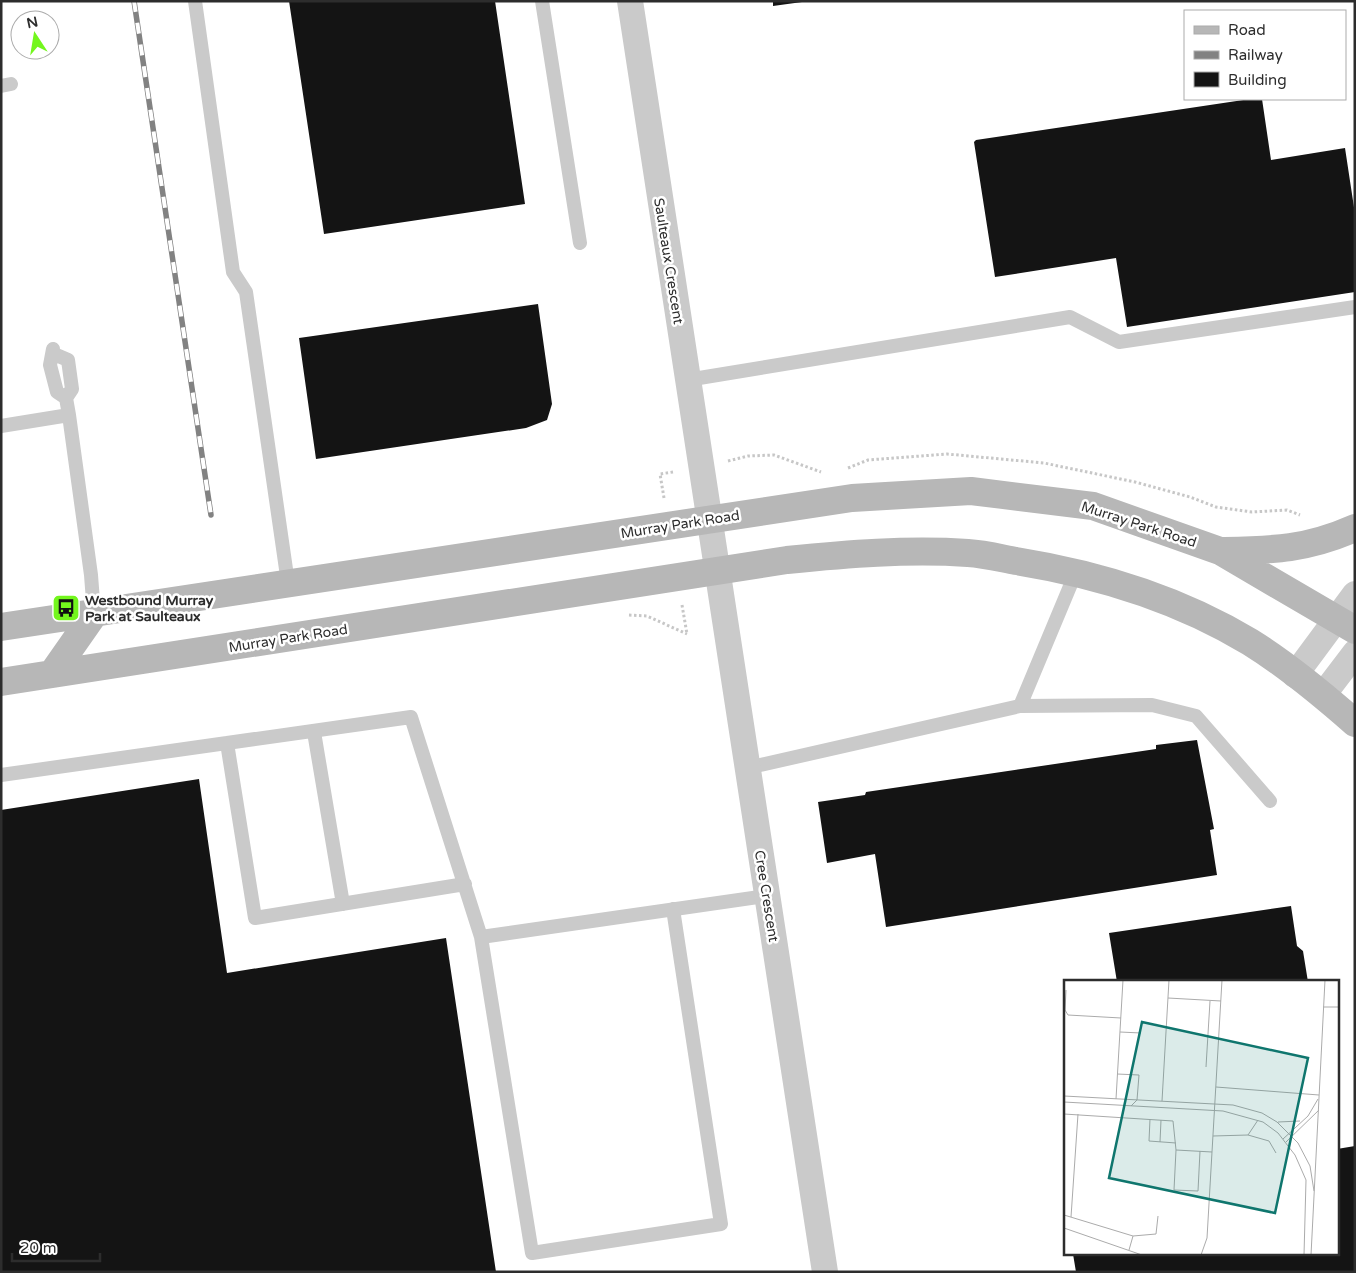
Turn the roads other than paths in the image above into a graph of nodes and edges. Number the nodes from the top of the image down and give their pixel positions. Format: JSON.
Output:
{"nodes":[{"id":1,"x":195,"y":1,"type":"edge"},
{"id":2,"x":542,"y":1,"type":"edge"},
{"id":3,"x":630,"y":1,"type":"edge"},
{"id":4,"x":580,"y":243,"type":"dead end"},
{"id":5,"x":1355,"y":307,"type":"edge"},
{"id":6,"x":54,"y":352,"type":"dead end"},
{"id":7,"x":688,"y":380,"type":"junction"},
{"id":8,"x":69,"y":415,"type":"junction"},
{"id":9,"x":1,"y":426,"type":"edge"},
{"id":10,"x":709,"y":520,"type":"junction"},
{"id":11,"x":1355,"y":528,"type":"edge"},
{"id":12,"x":1220,"y":551,"type":"junction"},
{"id":13,"x":718,"y":571,"type":"junction"},
{"id":14,"x":1076,"y":572,"type":"junction"},
{"id":15,"x":288,"y":583,"type":"junction"},
{"id":16,"x":1355,"y":594,"type":"edge"},
{"id":17,"x":94,"y":614,"type":"junction"},
{"id":18,"x":1346,"y":625,"type":"edge"},
{"id":19,"x":1,"y":627,"type":"edge"},
{"id":20,"x":1355,"y":653,"type":"edge"},
{"id":21,"x":52,"y":674,"type":"junction"},
{"id":22,"x":1295,"y":675,"type":"junction"},
{"id":23,"x":1,"y":682,"type":"edge"},
{"id":24,"x":1323,"y":695,"type":"junction"},
{"id":25,"x":1020,"y":706,"type":"junction"},
{"id":26,"x":1355,"y":723,"type":"edge"},
{"id":27,"x":314,"y":732,"type":"junction"},
{"id":28,"x":227,"y":743,"type":"junction"},
{"id":29,"x":747,"y":768,"type":"junction"},
{"id":30,"x":1,"y":775,"type":"edge"},
{"id":31,"x":1270,"y":801,"type":"dead end"},
{"id":32,"x":465,"y":884,"type":"junction"},
{"id":33,"x":766,"y":896,"type":"junction"},
{"id":34,"x":343,"y":904,"type":"junction"},
{"id":35,"x":673,"y":909,"type":"junction"},
{"id":36,"x":481,"y":937,"type":"junction"},
{"id":37,"x":825,"y":1272,"type":"edge"}],
"edges":[{"from":1,"to":15,"type":"lane"},
{"from":2,"to":4,"type":"lane"},
{"from":3,"to":7,"type":"street","name":"Saulteaux Crescent"},
{"from":5,"to":7,"type":"lane"},
{"from":6,"to":8,"type":"lane"},
{"from":7,"to":10,"type":"street","name":"Saulteaux Crescent"},
{"from":8,"to":9,"type":"lane"},
{"from":8,"to":17,"type":"lane"},
{"from":10,"to":12,"type":"street","name":"Murray Park Road"},
{"from":10,"to":13,"type":"street","name":"Cree Crescent"},
{"from":10,"to":15,"type":"street","name":"Murray Park Road"},
{"from":11,"to":12,"type":"street"},
{"from":12,"to":18,"type":"street","name":"Murray Park Road"},
{"from":13,"to":14,"type":"street","name":"Murray Park Road"},
{"from":13,"to":21,"type":"street","name":"Murray Park Road"},
{"from":13,"to":29,"type":"street","name":"Cree Crescent"},
{"from":14,"to":22,"type":"street","name":"Murray Park Road"},
{"from":14,"to":25,"type":"lane"},
{"from":15,"to":17,"type":"street","name":"Murray Park Road"},
{"from":16,"to":18,"type":"street"},
{"from":17,"to":19,"type":"street","name":"Murray Park Road"},
{"from":17,"to":21,"type":"street"},
{"from":18,"to":22,"type":"street"},
{"from":20,"to":24,"type":"street"},
{"from":21,"to":23,"type":"street","name":"Murray Park Road"},
{"from":22,"to":24,"type":"street","name":"Murray Park Road"},
{"from":24,"to":26,"type":"street","name":"Murray Park Road"},
{"from":25,"to":29,"type":"lane"},
{"from":25,"to":31,"type":"lane"},
{"from":27,"to":28,"type":"lane"},
{"from":27,"to":32,"type":"lane"},
{"from":27,"to":34,"type":"lane"},
{"from":28,"to":30,"type":"lane"},
{"from":28,"to":34,"type":"lane"},
{"from":29,"to":33,"type":"street","name":"Cree Crescent"},
{"from":32,"to":34,"type":"lane"},
{"from":32,"to":36,"type":"lane"},
{"from":33,"to":35,"type":"lane"},
{"from":33,"to":37,"type":"street","name":"Cree Crescent"},
{"from":35,"to":36,"type":"lane"},
{"from":35,"to":36,"type":"lane"}]}
